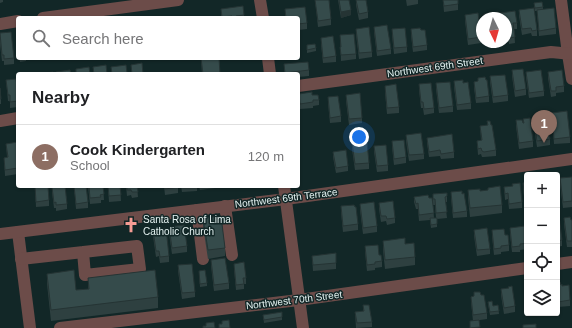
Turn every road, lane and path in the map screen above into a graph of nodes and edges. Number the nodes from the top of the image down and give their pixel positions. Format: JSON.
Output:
{"nodes":[{"id":1,"x":178,"y":0,"type":"edge"},
{"id":2,"x":260,"y":0,"type":"edge"},
{"id":3,"x":561,"y":0,"type":"edge"},
{"id":4,"x":58,"y":16,"type":"edge"},
{"id":5,"x":263,"y":16,"type":"edge"},
{"id":6,"x":16,"y":21,"type":"edge"},
{"id":7,"x":0,"y":24,"type":"edge"},
{"id":8,"x":570,"y":54,"type":"edge"},
{"id":9,"x":268,"y":60,"type":"edge"},
{"id":10,"x":270,"y":72,"type":"edge"},
{"id":11,"x":572,"y":80,"type":"edge"},
{"id":12,"x":300,"y":86,"type":"edge"},
{"id":13,"x":16,"y":118,"type":"edge"},
{"id":14,"x":0,"y":121,"type":"edge"},
{"id":15,"x":572,"y":159,"type":"edge"},
{"id":16,"x":284,"y":188,"type":"edge"},
{"id":17,"x":286,"y":199,"type":"junction"},
{"id":18,"x":225,"y":206,"type":"junction"},
{"id":19,"x":197,"y":210,"type":"junction"},
{"id":20,"x":18,"y":232,"type":"junction"},
{"id":21,"x":0,"y":234,"type":"edge"},
{"id":22,"x":83,"y":252,"type":"junction"},
{"id":23,"x":232,"y":255,"type":"dead end"},
{"id":24,"x":21,"y":259,"type":"junction"},
{"id":25,"x":203,"y":259,"type":"dead end"},
{"id":26,"x":572,"y":262,"type":"edge"},
{"id":27,"x":560,"y":264,"type":"edge"},
{"id":28,"x":524,"y":268,"type":"edge"},
{"id":29,"x":299,"y":300,"type":"junction"},
{"id":30,"x":30,"y":328,"type":"edge"},
{"id":31,"x":60,"y":328,"type":"edge"},
{"id":32,"x":303,"y":328,"type":"edge"}],
"edges":[{"from":1,"to":4,"type":"street"},
{"from":2,"to":5,"type":"street"},
{"from":3,"to":8,"type":"street"},
{"from":6,"to":7,"type":"street"},
{"from":8,"to":11,"type":"street"},
{"from":8,"to":12,"type":"street","name":"Northwest 69th Street"},
{"from":9,"to":10,"type":"street"},
{"from":13,"to":14,"type":"street"},
{"from":15,"to":17,"type":"street","name":"Northwest 69th Terrace"},
{"from":16,"to":17,"type":"street"},
{"from":17,"to":18,"type":"street","name":"Northwest 69th Terrace"},
{"from":17,"to":29,"type":"street"},
{"from":18,"to":19,"type":"street","name":"Northwest 69th Terrace"},
{"from":18,"to":23,"type":"street"},
{"from":19,"to":20,"type":"street","name":"Northwest 69th Terrace"},
{"from":19,"to":25,"type":"street"},
{"from":20,"to":21,"type":"street","name":"Northwest 69th Terrace"},
{"from":20,"to":24,"type":"street"},
{"from":22,"to":22,"type":"street"},
{"from":22,"to":24,"type":"street"},
{"from":24,"to":30,"type":"street"},
{"from":26,"to":27,"type":"street"},
{"from":28,"to":29,"type":"street","name":"Northwest 70th Street"},
{"from":29,"to":31,"type":"street","name":"Northwest 70th Street"},
{"from":29,"to":32,"type":"street"}]}
